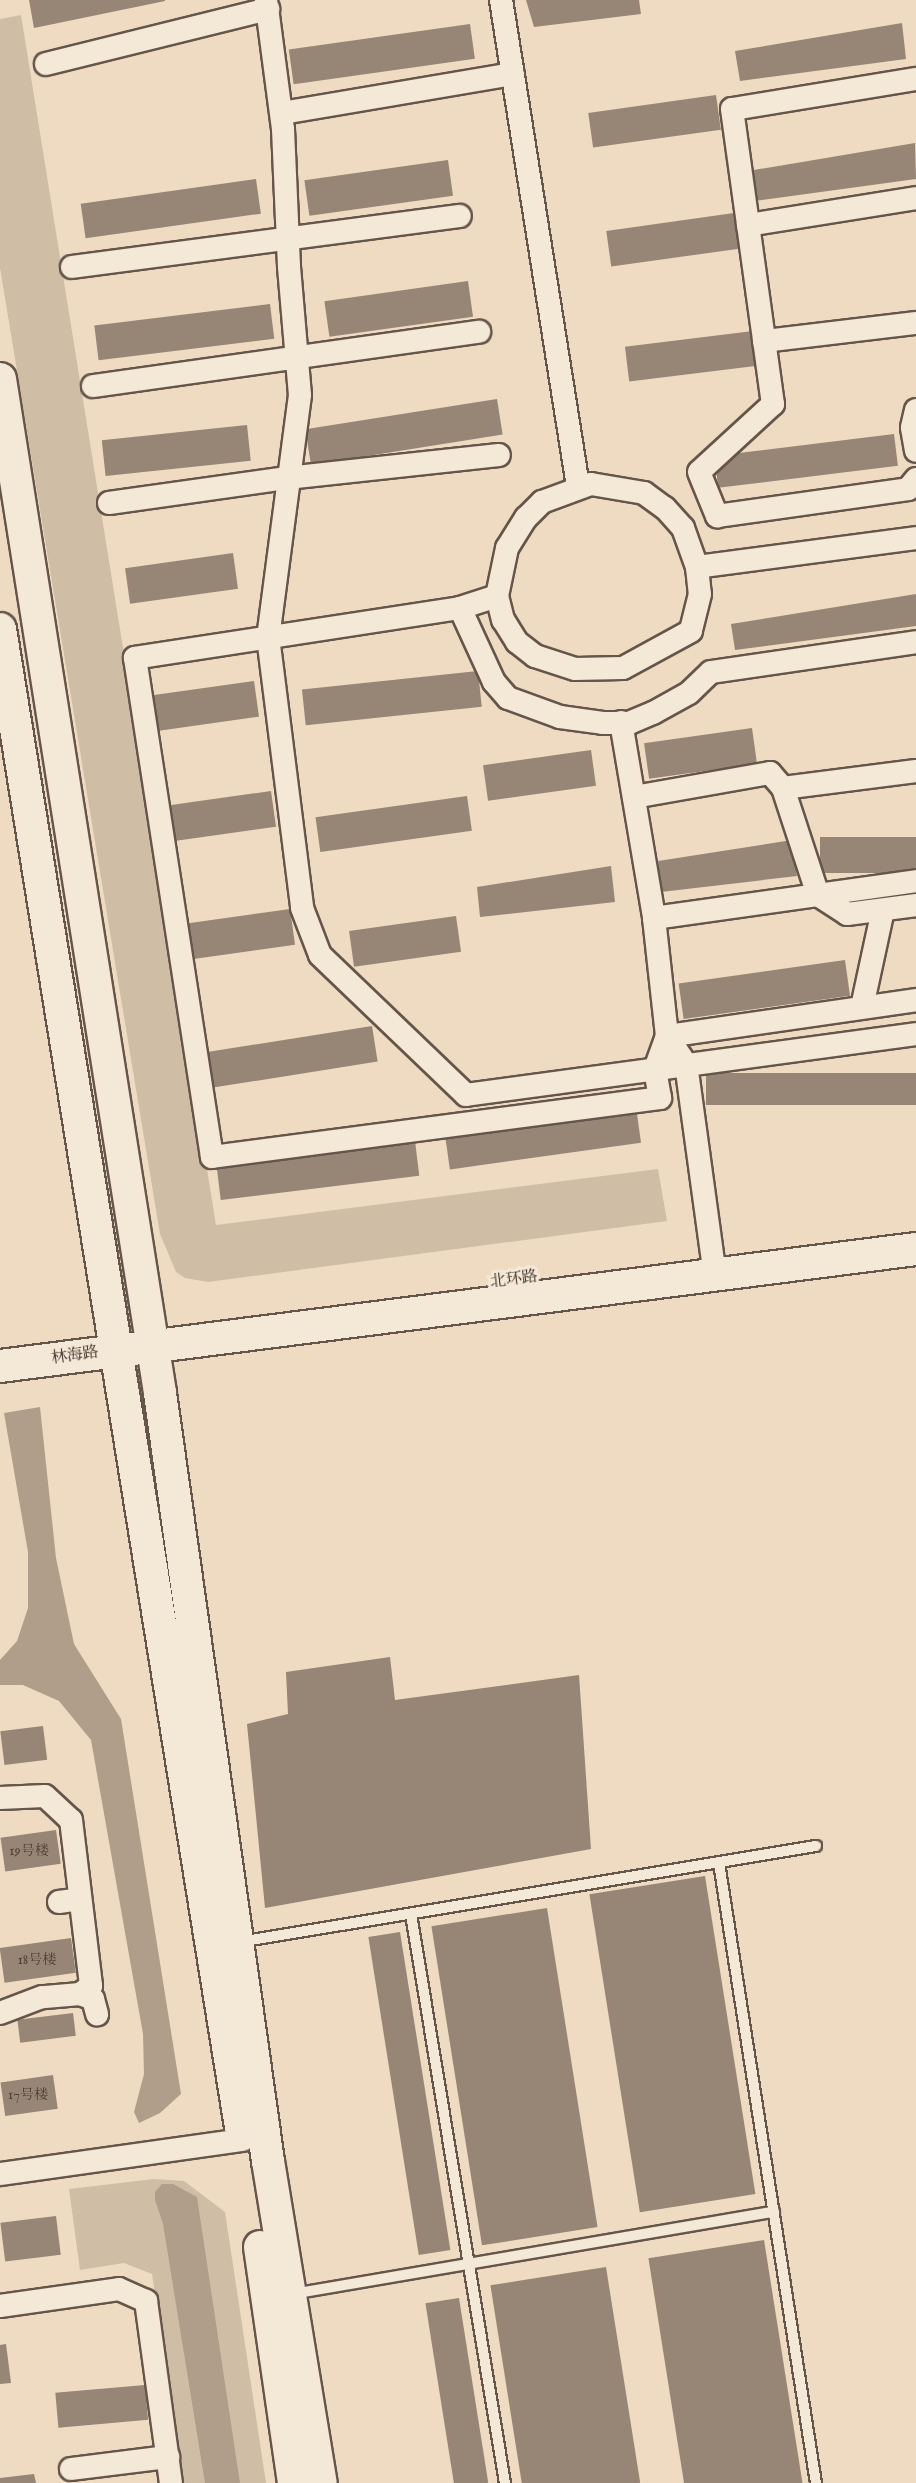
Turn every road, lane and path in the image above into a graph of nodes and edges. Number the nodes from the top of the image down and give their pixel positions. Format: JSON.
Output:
{"nodes":[{"id":1,"x":501,"y":0,"type":"edge"},
{"id":2,"x":267,"y":5,"type":"edge"},
{"id":3,"x":46,"y":64,"type":"dead end"},
{"id":4,"x":513,"y":74,"type":"junction"},
{"id":5,"x":916,"y":79,"type":"edge"},
{"id":6,"x":282,"y":113,"type":"junction"},
{"id":7,"x":916,"y":198,"type":"edge"},
{"id":8,"x":460,"y":216,"type":"dead end"},
{"id":9,"x":748,"y":225,"type":"junction"},
{"id":10,"x":288,"y":238,"type":"junction"},
{"id":11,"x":72,"y":267,"type":"dead end"},
{"id":12,"x":916,"y":323,"type":"edge"},
{"id":13,"x":479,"y":332,"type":"dead end"},
{"id":14,"x":764,"y":341,"type":"junction"},
{"id":15,"x":297,"y":358,"type":"junction"},
{"id":16,"x":0,"y":379,"type":"edge"},
{"id":17,"x":93,"y":386,"type":"dead end"},
{"id":18,"x":916,"y":410,"type":"edge"},
{"id":19,"x":916,"y":451,"type":"edge"},
{"id":20,"x":499,"y":455,"type":"dead end"},
{"id":21,"x":287,"y":478,"type":"junction"},
{"id":22,"x":916,"y":479,"type":"edge"},
{"id":23,"x":578,"y":486,"type":"junction"},
{"id":24,"x":110,"y":503,"type":"dead end"},
{"id":25,"x":916,"y":538,"type":"edge"},
{"id":26,"x":698,"y":567,"type":"junction"},
{"id":27,"x":497,"y":596,"type":"junction"},
{"id":28,"x":460,"y":608,"type":"junction"},
{"id":29,"x":0,"y":629,"type":"edge"},
{"id":30,"x":268,"y":637,"type":"junction"},
{"id":31,"x":916,"y":642,"type":"edge"},
{"id":32,"x":621,"y":722,"type":"junction"},
{"id":33,"x":916,"y":771,"type":"edge"},
{"id":34,"x":783,"y":788,"type":"junction"},
{"id":35,"x":634,"y":797,"type":"junction"},
{"id":36,"x":916,"y":881,"type":"edge"},
{"id":37,"x":818,"y":895,"type":"junction"},
{"id":38,"x":916,"y":905,"type":"edge"},
{"id":39,"x":883,"y":910,"type":"junction"},
{"id":40,"x":654,"y":918,"type":"junction"},
{"id":41,"x":916,"y":1000,"type":"edge"},
{"id":42,"x":861,"y":1007,"type":"junction"},
{"id":43,"x":916,"y":1034,"type":"edge"},
{"id":44,"x":667,"y":1036,"type":"junction"},
{"id":45,"x":686,"y":1064,"type":"junction"},
{"id":46,"x":655,"y":1069,"type":"junction"},
{"id":47,"x":916,"y":1227,"type":"edge"},
{"id":48,"x":916,"y":1249,"type":"edge"},
{"id":49,"x":714,"y":1264,"type":"junction"},
{"id":50,"x":149,"y":1336,"type":"junction"},
{"id":51,"x":113,"y":1340,"type":"junction"},
{"id":52,"x":0,"y":1344,"type":"edge"},
{"id":53,"x":0,"y":1366,"type":"edge"},
{"id":54,"x":0,"y":1798,"type":"edge"},
{"id":55,"x":816,"y":1846,"type":"dead end"},
{"id":56,"x":719,"y":1863,"type":"junction"},
{"id":57,"x":411,"y":1914,"type":"junction"},
{"id":58,"x":237,"y":1943,"type":"junction"},
{"id":59,"x":80,"y":1994,"type":"junction"},
{"id":60,"x":0,"y":2013,"type":"edge"},
{"id":61,"x":97,"y":2014,"type":"dead end"},
{"id":62,"x":243,"y":2140,"type":"junction"},
{"id":63,"x":0,"y":2174,"type":"edge"},
{"id":64,"x":774,"y":2212,"type":"junction"},
{"id":65,"x":469,"y":2264,"type":"junction"},
{"id":66,"x":290,"y":2295,"type":"junction"},
{"id":67,"x":0,"y":2306,"type":"edge"},
{"id":68,"x":168,"y":2457,"type":"junction"},
{"id":69,"x":71,"y":2469,"type":"dead end"},
{"id":70,"x":171,"y":2483,"type":"edge"},
{"id":71,"x":294,"y":2483,"type":"edge"},
{"id":72,"x":321,"y":2483,"type":"edge"},
{"id":73,"x":505,"y":2483,"type":"edge"},
{"id":74,"x":816,"y":2483,"type":"edge"}],
"edges":[{"from":1,"to":4,"type":"street"},
{"from":2,"to":3,"type":"street"},
{"from":2,"to":6,"type":"street"},
{"from":4,"to":6,"type":"street"},
{"from":4,"to":23,"type":"street"},
{"from":5,"to":9,"type":"street"},
{"from":6,"to":10,"type":"street"},
{"from":7,"to":9,"type":"street"},
{"from":8,"to":10,"type":"street"},
{"from":9,"to":14,"type":"street"},
{"from":10,"to":11,"type":"street"},
{"from":10,"to":15,"type":"street"},
{"from":12,"to":14,"type":"street"},
{"from":13,"to":15,"type":"street"},
{"from":14,"to":22,"type":"street"},
{"from":15,"to":17,"type":"street"},
{"from":15,"to":21,"type":"street"},
{"from":16,"to":50,"type":"main road"},
{"from":18,"to":19,"type":"street"},
{"from":20,"to":21,"type":"street"},
{"from":21,"to":24,"type":"street"},
{"from":21,"to":30,"type":"street"},
{"from":23,"to":26,"type":"street"},
{"from":23,"to":27,"type":"street"},
{"from":25,"to":26,"type":"street"},
{"from":26,"to":27,"type":"street"},
{"from":27,"to":28,"type":"street"},
{"from":28,"to":30,"type":"street"},
{"from":28,"to":32,"type":"street"},
{"from":29,"to":51,"type":"main road"},
{"from":30,"to":46,"type":"street"},
{"from":30,"to":46,"type":"street"},
{"from":31,"to":32,"type":"street"},
{"from":32,"to":35,"type":"street"},
{"from":33,"to":34,"type":"street"},
{"from":34,"to":35,"type":"street"},
{"from":34,"to":37,"type":"street"},
{"from":35,"to":40,"type":"street"},
{"from":36,"to":37,"type":"street"},
{"from":37,"to":39,"type":"street"},
{"from":37,"to":40,"type":"street"},
{"from":38,"to":39,"type":"street"},
{"from":39,"to":42,"type":"street"},
{"from":40,"to":44,"type":"street"},
{"from":41,"to":42,"type":"street"},
{"from":42,"to":44,"type":"street"},
{"from":43,"to":45,"type":"street"},
{"from":44,"to":45,"type":"street"},
{"from":44,"to":46,"type":"street"},
{"from":45,"to":46,"type":"street"},
{"from":45,"to":49,"type":"street"},
{"from":47,"to":49,"type":"main road","name":"北环路"},
{"from":48,"to":49,"type":"main road","name":"北环路"},
{"from":49,"to":50,"type":"main road","name":"北环路"},
{"from":50,"to":51,"type":"main road","name":"林海路"},
{"from":50,"to":58,"type":"main road"},
{"from":51,"to":52,"type":"main road","name":"林海路"},
{"from":51,"to":53,"type":"main road","name":"林海路"},
{"from":51,"to":62,"type":"main road"},
{"from":54,"to":59,"type":"street"},
{"from":55,"to":56,"type":"lane"},
{"from":56,"to":57,"type":"lane"},
{"from":56,"to":64,"type":"lane"},
{"from":57,"to":58,"type":"lane"},
{"from":57,"to":65,"type":"lane"},
{"from":58,"to":66,"type":"main road"},
{"from":59,"to":60,"type":"street"},
{"from":59,"to":61,"type":"street"},
{"from":62,"to":63,"type":"street"},
{"from":62,"to":71,"type":"main road"},
{"from":64,"to":65,"type":"lane"},
{"from":64,"to":74,"type":"lane"},
{"from":65,"to":66,"type":"lane"},
{"from":65,"to":73,"type":"lane"},
{"from":66,"to":72,"type":"main road"},
{"from":67,"to":68,"type":"street"},
{"from":68,"to":69,"type":"street"},
{"from":68,"to":70,"type":"street"}]}
